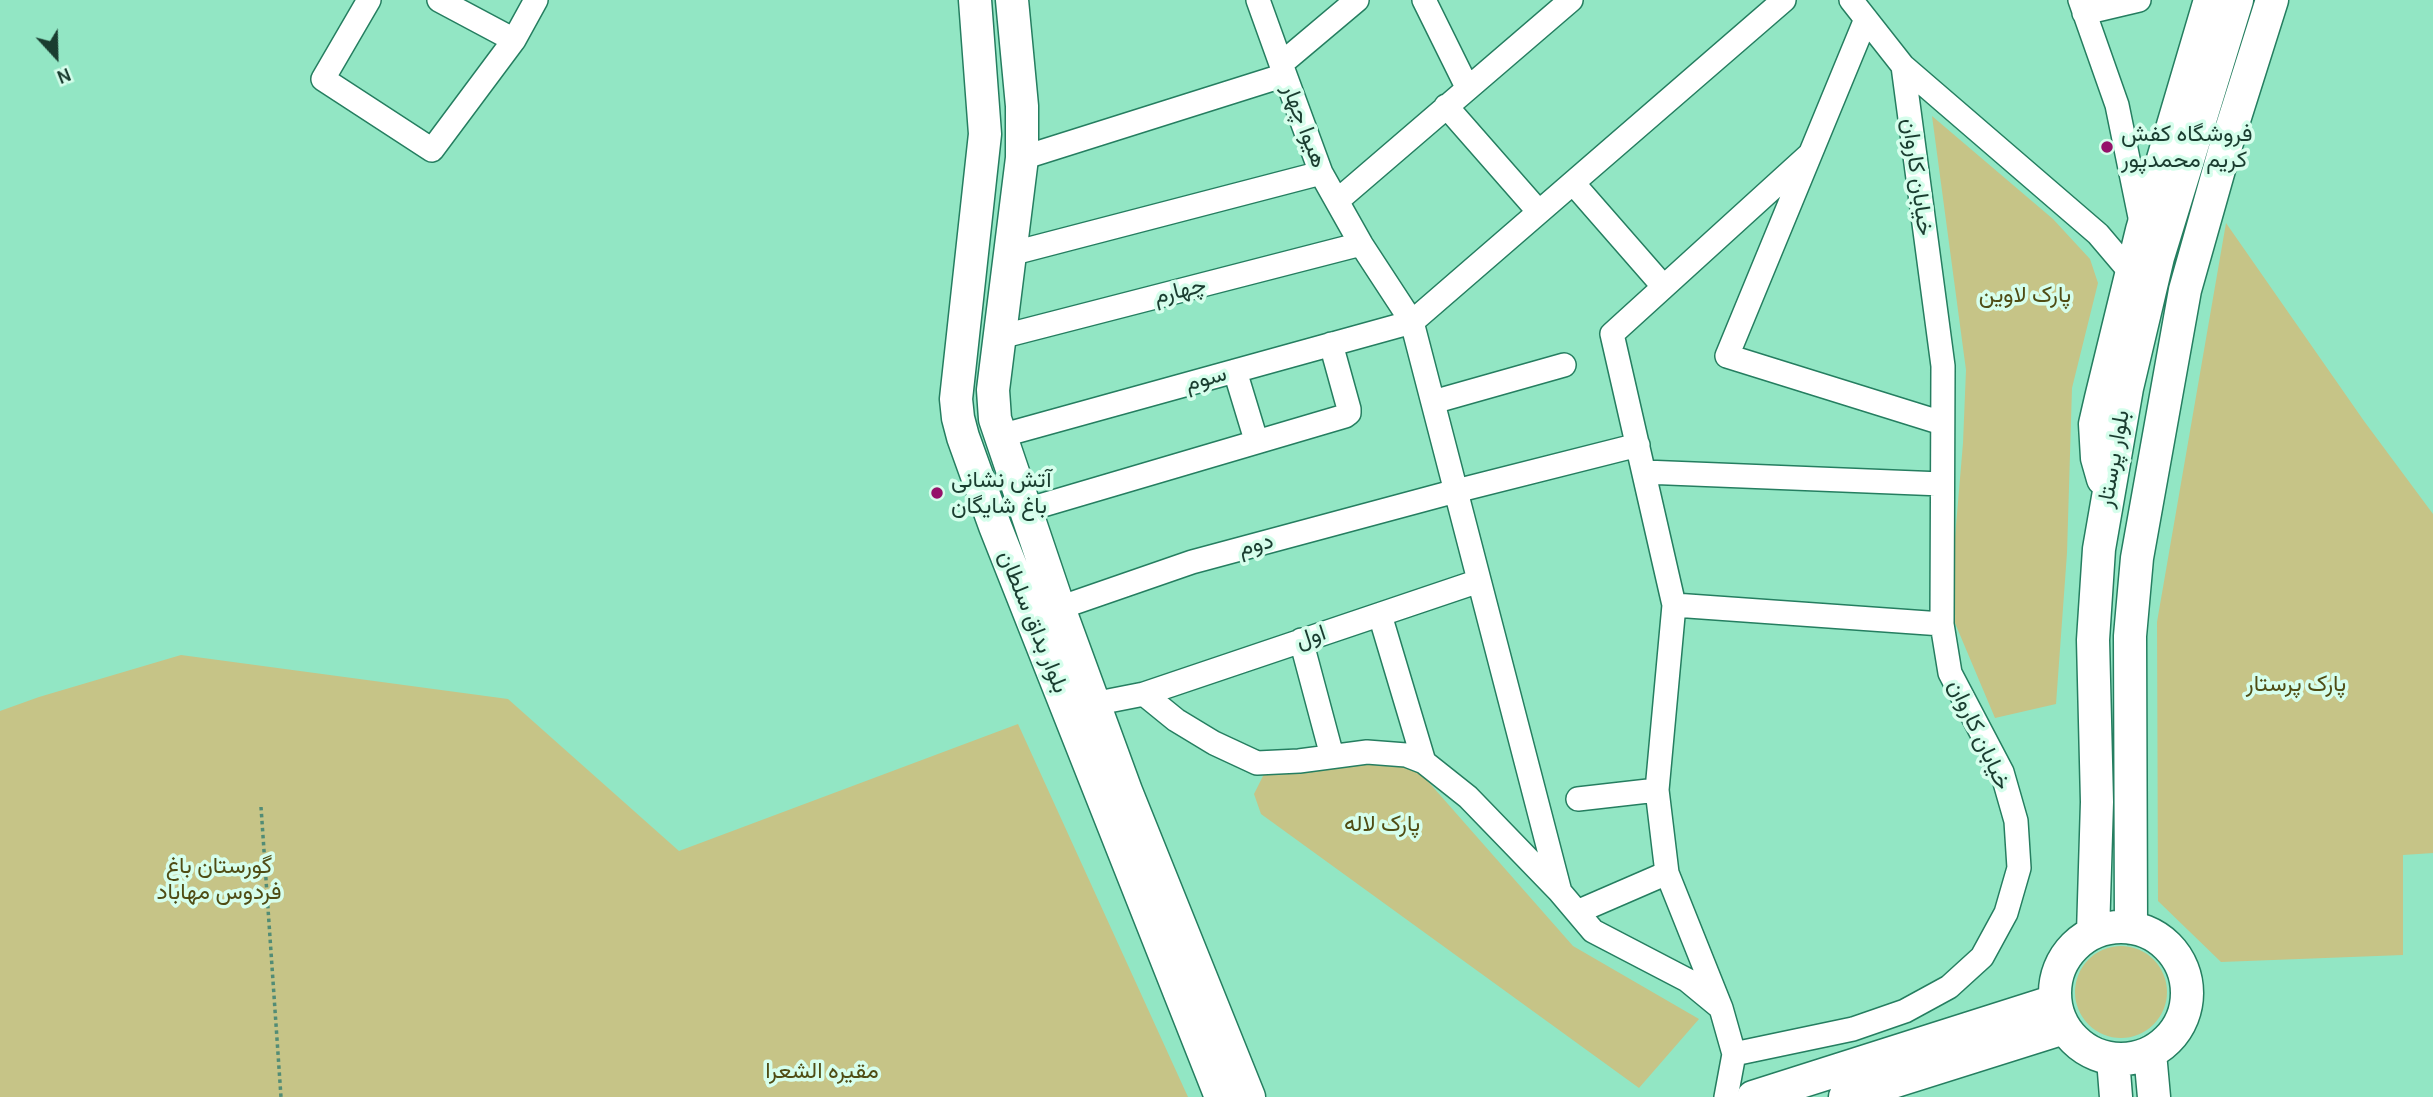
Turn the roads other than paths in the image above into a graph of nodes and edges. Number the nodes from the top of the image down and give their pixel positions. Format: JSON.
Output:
{"nodes":[{"id":1,"x":369,"y":0,"type":"edge"},
{"id":2,"x":439,"y":0,"type":"edge"},
{"id":3,"x":536,"y":0,"type":"edge"},
{"id":4,"x":975,"y":0,"type":"edge"},
{"id":5,"x":1012,"y":0,"type":"edge"},
{"id":6,"x":1258,"y":0,"type":"edge"},
{"id":7,"x":1357,"y":0,"type":"edge"},
{"id":8,"x":1424,"y":0,"type":"edge"},
{"id":9,"x":1571,"y":0,"type":"edge"},
{"id":10,"x":1784,"y":0,"type":"edge"},
{"id":11,"x":1851,"y":0,"type":"edge"},
{"id":12,"x":2139,"y":0,"type":"edge"},
{"id":13,"x":2210,"y":0,"type":"edge"},
{"id":14,"x":2237,"y":0,"type":"edge"},
{"id":15,"x":2272,"y":0,"type":"edge"},
{"id":16,"x":2082,"y":6,"type":"edge"},
{"id":17,"x":1866,"y":19,"type":"junction"},
{"id":18,"x":513,"y":40,"type":"junction"},
{"id":19,"x":1903,"y":66,"type":"junction"},
{"id":20,"x":1283,"y":69,"type":"junction"},
{"id":21,"x":1467,"y":88,"type":"junction"},
{"id":22,"x":1446,"y":106,"type":"junction"},
{"id":23,"x":1810,"y":154,"type":"junction"},
{"id":24,"x":1022,"y":158,"type":"junction"},
{"id":25,"x":1321,"y":173,"type":"junction"},
{"id":26,"x":1573,"y":183,"type":"junction"},
{"id":27,"x":1337,"y":201,"type":"junction"},
{"id":28,"x":1539,"y":212,"type":"junction"},
{"id":29,"x":2142,"y":230,"type":"junction"},
{"id":30,"x":1360,"y":244,"type":"junction"},
{"id":31,"x":1010,"y":254,"type":"junction"},
{"id":32,"x":2132,"y":274,"type":"junction"},
{"id":33,"x":1663,"y":286,"type":"junction"},
{"id":34,"x":1412,"y":322,"type":"junction"},
{"id":35,"x":1000,"y":337,"type":"junction"},
{"id":36,"x":1331,"y":344,"type":"junction"},
{"id":37,"x":1564,"y":365,"type":"dead end"},
{"id":38,"x":1235,"y":371,"type":"junction"},
{"id":39,"x":1433,"y":402,"type":"junction"},
{"id":40,"x":1942,"y":423,"type":"junction"},
{"id":41,"x":1000,"y":436,"type":"junction"},
{"id":42,"x":1256,"y":440,"type":"junction"},
{"id":43,"x":1638,"y":446,"type":"junction"},
{"id":44,"x":1643,"y":472,"type":"junction"},
{"id":45,"x":1942,"y":484,"type":"junction"},
{"id":46,"x":1456,"y":491,"type":"junction"},
{"id":47,"x":2108,"y":495,"type":"junction"},
{"id":48,"x":985,"y":501,"type":"junction"},
{"id":49,"x":1026,"y":510,"type":"junction"},
{"id":50,"x":1002,"y":545,"type":"junction"},
{"id":51,"x":1479,"y":581,"type":"junction"},
{"id":52,"x":1674,"y":605,"type":"junction"},
{"id":53,"x":1059,"y":608,"type":"junction"},
{"id":54,"x":1380,"y":615,"type":"junction"},
{"id":55,"x":1942,"y":624,"type":"junction"},
{"id":56,"x":1301,"y":640,"type":"junction"},
{"id":57,"x":1144,"y":694,"type":"junction"},
{"id":58,"x":1093,"y":704,"type":"junction"},
{"id":59,"x":1332,"y":756,"type":"junction"},
{"id":60,"x":1424,"y":762,"type":"junction"},
{"id":61,"x":1657,"y":790,"type":"junction"},
{"id":62,"x":1578,"y":799,"type":"dead end"},
{"id":63,"x":1667,"y":873,"type":"junction"},
{"id":64,"x":1560,"y":892,"type":"junction"},
{"id":65,"x":1577,"y":912,"type":"junction"},
{"id":66,"x":2131,"y":928,"type":"junction"},
{"id":67,"x":2093,"y":933,"type":"junction"},
{"id":68,"x":1721,"y":1008,"type":"junction"},
{"id":69,"x":2059,"y":1014,"type":"junction"},
{"id":70,"x":2150,"y":1053,"type":"junction"},
{"id":71,"x":1734,"y":1054,"type":"junction"},
{"id":72,"x":2113,"y":1059,"type":"junction"},
{"id":73,"x":1221,"y":1097,"type":"edge"},
{"id":74,"x":1249,"y":1097,"type":"edge"},
{"id":75,"x":1726,"y":1097,"type":"edge"},
{"id":76,"x":1753,"y":1097,"type":"edge"},
{"id":77,"x":1845,"y":1097,"type":"edge"},
{"id":78,"x":2116,"y":1097,"type":"edge"},
{"id":79,"x":2154,"y":1097,"type":"edge"}],
"edges":[{"from":1,"to":18,"type":"street"},
{"from":2,"to":18,"type":"street"},
{"from":3,"to":18,"type":"street"},
{"from":4,"to":48,"type":"main road","name":"بلوار بداق سلطان"},
{"from":5,"to":24,"type":"main road","name":"بلوار بداق سلطان"},
{"from":6,"to":20,"type":"street"},
{"from":7,"to":20,"type":"street","name":"هیوا چهار"},
{"from":8,"to":21,"type":"street"},
{"from":9,"to":21,"type":"street"},
{"from":10,"to":26,"type":"street"},
{"from":11,"to":17,"type":"street"},
{"from":12,"to":16,"type":"street"},
{"from":13,"to":29,"type":"main road"},
{"from":14,"to":47,"type":"main road","name":"بلوار پرستار"},
{"from":15,"to":66,"type":"main road","name":"بلوار پرستار"},
{"from":16,"to":29,"type":"street"},
{"from":17,"to":19,"type":"street"},
{"from":17,"to":23,"type":"street"},
{"from":19,"to":32,"type":"street"},
{"from":19,"to":40,"type":"street","name":"خیابان کاروان"},
{"from":20,"to":24,"type":"street"},
{"from":20,"to":25,"type":"street","name":"هیوا چهار"},
{"from":21,"to":22,"type":"street"},
{"from":22,"to":27,"type":"street"},
{"from":22,"to":28,"type":"street"},
{"from":23,"to":33,"type":"street"},
{"from":23,"to":40,"type":"street"},
{"from":24,"to":31,"type":"main road","name":"بلوار بداق سلطان"},
{"from":25,"to":27,"type":"street","name":"هیوا چهار"},
{"from":25,"to":31,"type":"street"},
{"from":26,"to":28,"type":"street"},
{"from":26,"to":33,"type":"street"},
{"from":27,"to":30,"type":"street","name":"هیوا چهار"},
{"from":28,"to":34,"type":"street"},
{"from":29,"to":32,"type":"main road"},
{"from":30,"to":34,"type":"street","name":"هیوا چهار"},
{"from":30,"to":35,"type":"street","name":"چهارم"},
{"from":31,"to":35,"type":"main road","name":"بلوار بداق سلطان"},
{"from":32,"to":47,"type":"main road"},
{"from":33,"to":43,"type":"street"},
{"from":34,"to":36,"type":"street","name":"سوم"},
{"from":34,"to":39,"type":"street","name":"هیوا چهار"},
{"from":35,"to":41,"type":"main road","name":"بلوار بداق سلطان"},
{"from":36,"to":38,"type":"street","name":"سوم"},
{"from":36,"to":42,"type":"street"},
{"from":37,"to":39,"type":"street"},
{"from":38,"to":41,"type":"street","name":"سوم"},
{"from":38,"to":42,"type":"street"},
{"from":39,"to":46,"type":"street","name":"هیوا چهار"},
{"from":40,"to":45,"type":"street","name":"خیابان کاروان"},
{"from":41,"to":49,"type":"main road","name":"بلوار بداق سلطان"},
{"from":42,"to":49,"type":"street"},
{"from":43,"to":44,"type":"street"},
{"from":43,"to":46,"type":"street","name":"دوم"},
{"from":44,"to":45,"type":"street"},
{"from":44,"to":52,"type":"street"},
{"from":45,"to":55,"type":"street","name":"خیابان کاروان"},
{"from":46,"to":51,"type":"street","name":"هیوا چهار"},
{"from":46,"to":53,"type":"street","name":"دوم"},
{"from":47,"to":67,"type":"main road","name":"بلوار پرستار"},
{"from":48,"to":49,"type":"main road"},
{"from":48,"to":50,"type":"main road","name":"بلوار بداق سلطان"},
{"from":49,"to":50,"type":"main road"},
{"from":49,"to":53,"type":"main road","name":"بلوار بداق سلطان"},
{"from":50,"to":73,"type":"main road","name":"بلوار بداق سلطان"},
{"from":51,"to":54,"type":"street","name":"اول"},
{"from":51,"to":64,"type":"street","name":"هیوا چهار"},
{"from":52,"to":55,"type":"street"},
{"from":52,"to":61,"type":"street"},
{"from":53,"to":58,"type":"main road","name":"بلوار بداق سلطان"},
{"from":54,"to":56,"type":"street","name":"اول"},
{"from":54,"to":60,"type":"street"},
{"from":55,"to":71,"type":"street","name":"خیابان کاروان"},
{"from":56,"to":57,"type":"street","name":"اول"},
{"from":56,"to":59,"type":"street"},
{"from":57,"to":58,"type":"street","name":"اول"},
{"from":57,"to":59,"type":"street"},
{"from":58,"to":74,"type":"main road","name":"بلوار بداق سلطان"},
{"from":59,"to":60,"type":"street"},
{"from":60,"to":64,"type":"street"},
{"from":61,"to":62,"type":"street"},
{"from":61,"to":63,"type":"street"},
{"from":63,"to":65,"type":"street"},
{"from":63,"to":68,"type":"street"},
{"from":64,"to":65,"type":"street"},
{"from":65,"to":68,"type":"street"},
{"from":66,"to":67,"type":"main road"},
{"from":66,"to":70,"type":"main road"},
{"from":67,"to":69,"type":"main road"},
{"from":68,"to":71,"type":"street"},
{"from":69,"to":72,"type":"main road"},
{"from":69,"to":76,"type":"main road"},
{"from":69,"to":77,"type":"main road"},
{"from":70,"to":72,"type":"main road"},
{"from":70,"to":79,"type":"main road"},
{"from":71,"to":75,"type":"street"},
{"from":72,"to":78,"type":"main road"}]}
